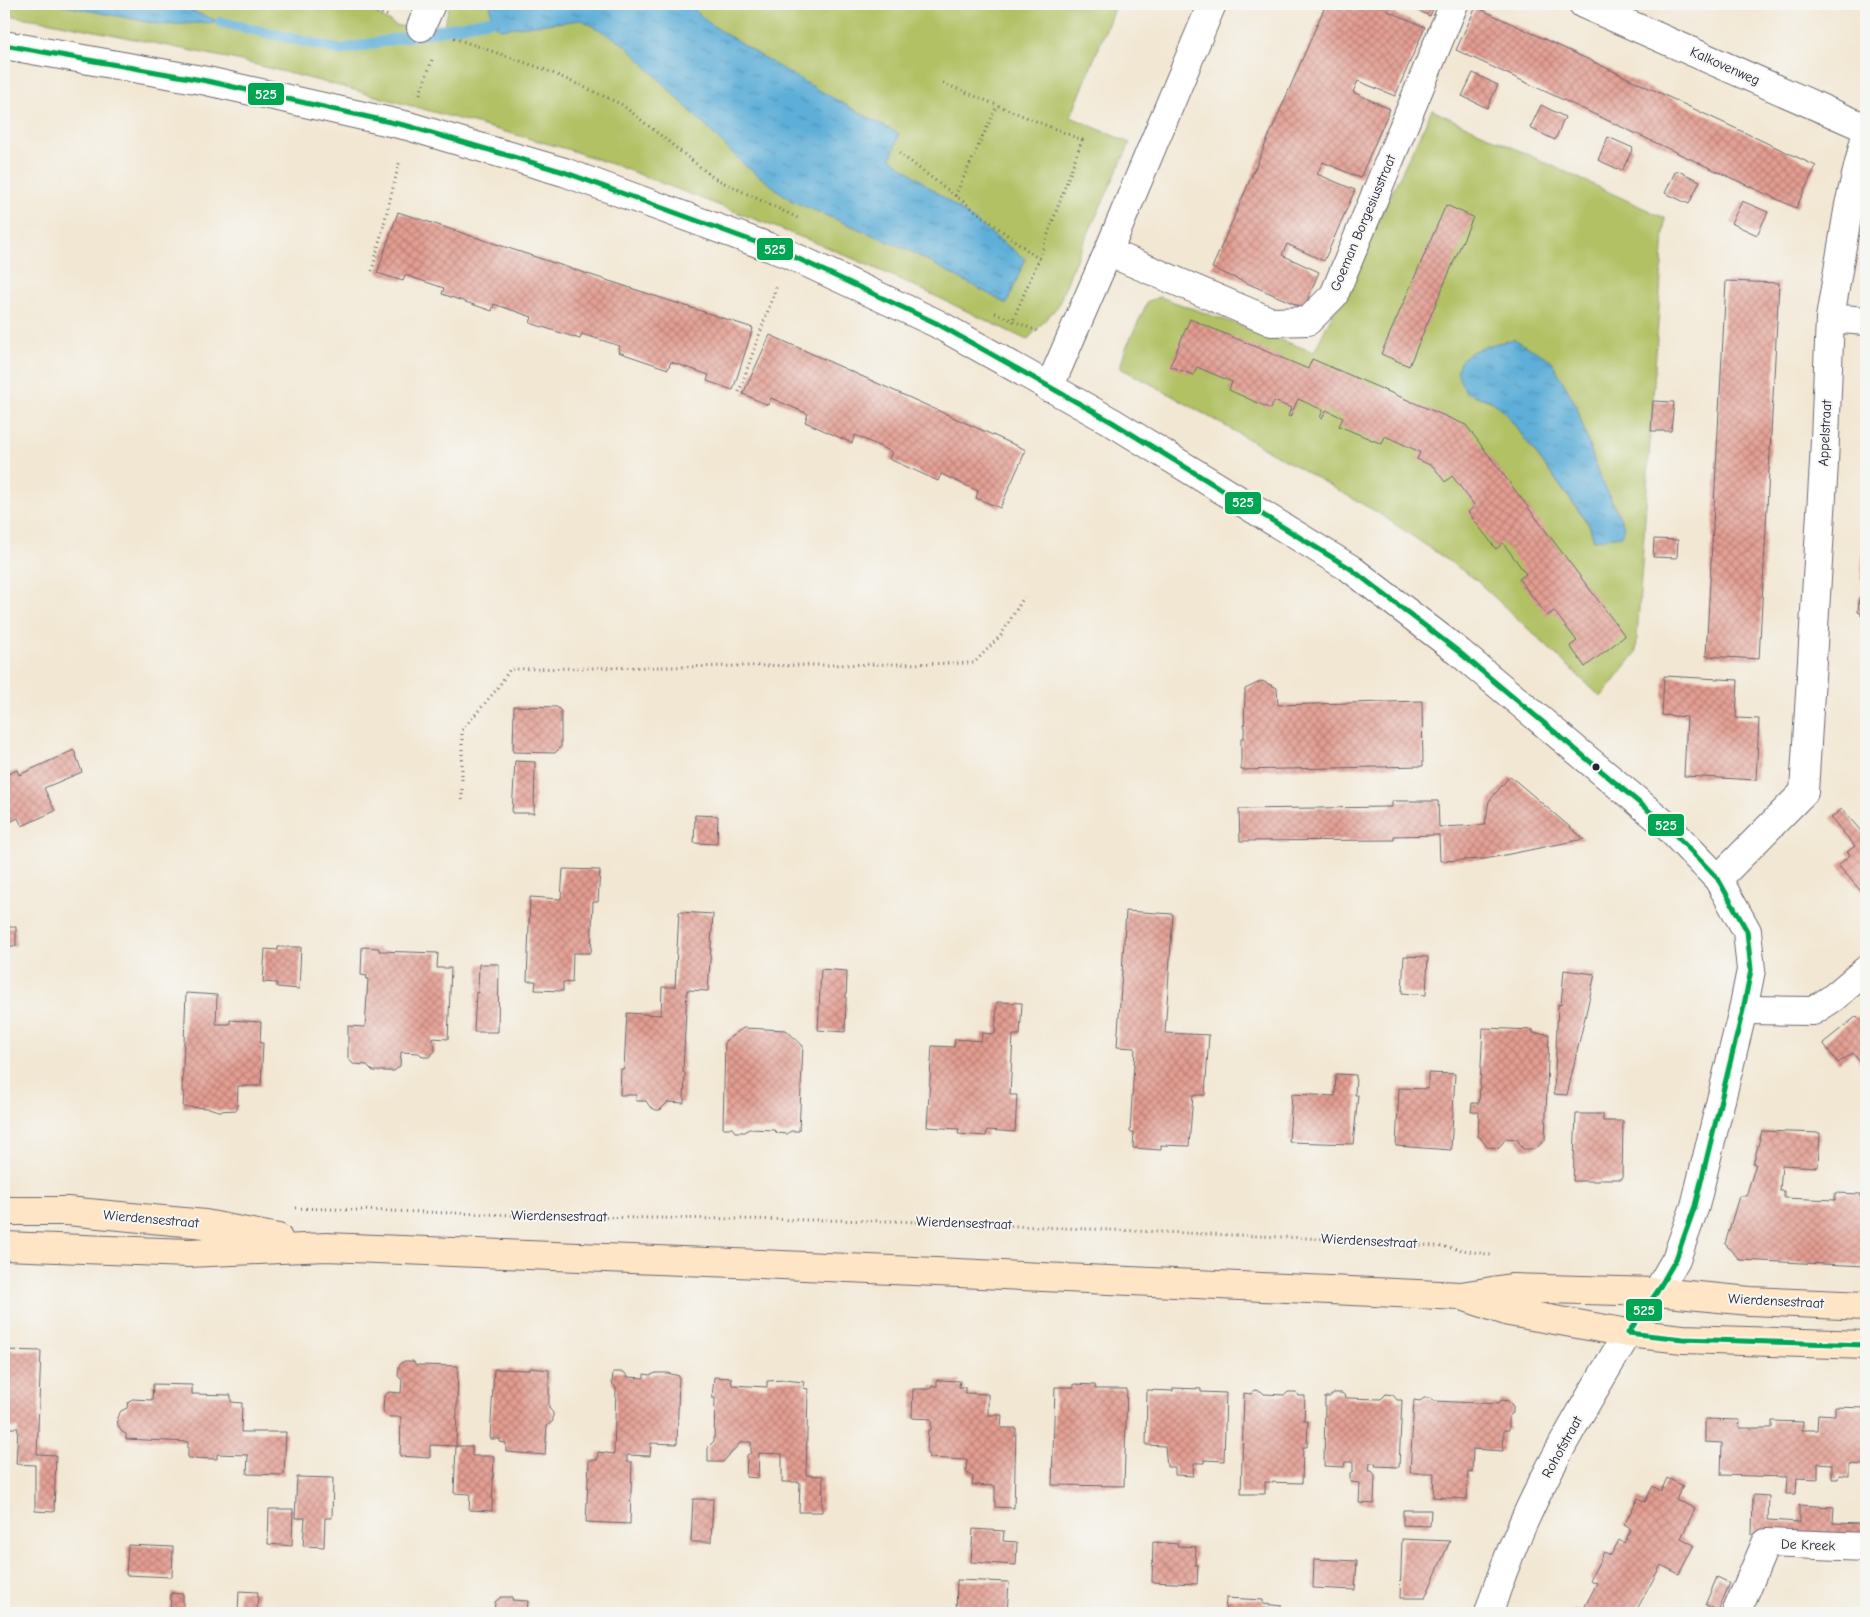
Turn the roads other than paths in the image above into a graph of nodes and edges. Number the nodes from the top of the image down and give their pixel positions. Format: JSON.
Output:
{"nodes":[{"id":1,"x":1212,"y":4,"type":"edge"},
{"id":2,"x":1454,"y":4,"type":"edge"},
{"id":3,"x":1583,"y":4,"type":"edge"},
{"id":4,"x":4,"y":45,"type":"edge"},
{"id":5,"x":1866,"y":128,"type":"edge"},
{"id":6,"x":1866,"y":134,"type":"edge"},
{"id":7,"x":1108,"y":252,"type":"junction"},
{"id":8,"x":1830,"y":318,"type":"junction"},
{"id":9,"x":1866,"y":321,"type":"edge"},
{"id":10,"x":1049,"y":388,"type":"junction"},
{"id":11,"x":1718,"y":879,"type":"junction"},
{"id":12,"x":1866,"y":970,"type":"edge"},
{"id":13,"x":1743,"y":1010,"type":"junction"},
{"id":14,"x":4,"y":1211,"type":"edge"},
{"id":15,"x":4,"y":1246,"type":"edge"},
{"id":16,"x":326,"y":1247,"type":"junction"},
{"id":17,"x":1657,"y":1292,"type":"junction"},
{"id":18,"x":1461,"y":1296,"type":"junction"},
{"id":19,"x":1866,"y":1306,"type":"edge"},
{"id":20,"x":1628,"y":1333,"type":"junction"},
{"id":21,"x":1866,"y":1345,"type":"edge"},
{"id":22,"x":1866,"y":1547,"type":"edge"},
{"id":23,"x":1490,"y":1613,"type":"edge"},
{"id":24,"x":1736,"y":1613,"type":"edge"}],
"edges":[{"from":1,"to":7,"type":"street"},
{"from":2,"to":7,"type":"street","name":"Goeman Borgesiusstraat"},
{"from":3,"to":5,"type":"street","name":"Kalkovenweg"},
{"from":4,"to":10,"type":"street"},
{"from":6,"to":8,"type":"street","name":"Appelstraat"},
{"from":7,"to":10,"type":"street"},
{"from":8,"to":9,"type":"street"},
{"from":8,"to":11,"type":"street","name":"Appelstraat"},
{"from":10,"to":11,"type":"street"},
{"from":11,"to":13,"type":"street"},
{"from":12,"to":13,"type":"street"},
{"from":13,"to":17,"type":"street"},
{"from":14,"to":16,"type":"main road","name":"Wierdensestraat"},
{"from":15,"to":16,"type":"main road","name":"Wierdensestraat"},
{"from":16,"to":18,"type":"main road","name":"Wierdensestraat"},
{"from":17,"to":18,"type":"main road","name":"Wierdensestraat"},
{"from":17,"to":19,"type":"main road","name":"Wierdensestraat"},
{"from":17,"to":20,"type":"main road","name":"Rohofstraat"},
{"from":18,"to":20,"type":"main road","name":"Wierdensestraat"},
{"from":20,"to":21,"type":"main road","name":"Wierdensestraat"},
{"from":20,"to":23,"type":"street","name":"Rohofstraat"},
{"from":22,"to":24,"type":"street","name":"De Kreek"}]}
